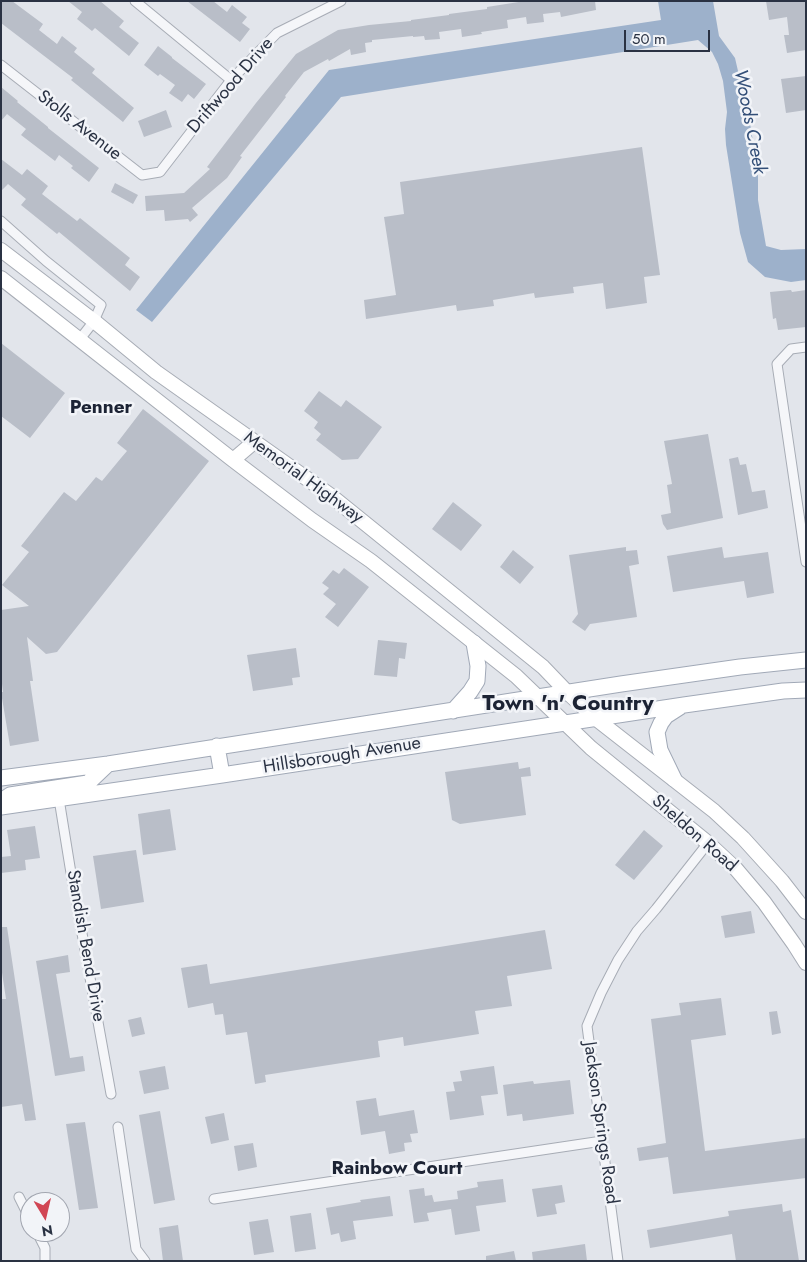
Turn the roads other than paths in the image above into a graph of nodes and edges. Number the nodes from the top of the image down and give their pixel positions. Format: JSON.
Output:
{"nodes":[{"id":1,"x":135,"y":1,"type":"edge"},
{"id":2,"x":341,"y":1,"type":"edge"},
{"id":3,"x":1,"y":65,"type":"edge"},
{"id":4,"x":231,"y":80,"type":"junction"},
{"id":5,"x":160,"y":172,"type":"joint"},
{"id":6,"x":1,"y":221,"type":"edge"},
{"id":7,"x":1,"y":250,"type":"edge"},
{"id":8,"x":1,"y":278,"type":"edge"},
{"id":9,"x":94,"y":321,"type":"junction"},
{"id":10,"x":80,"y":339,"type":"junction"},
{"id":11,"x":806,"y":347,"type":"edge"},
{"id":12,"x":254,"y":442,"type":"junction"},
{"id":13,"x":233,"y":460,"type":"junction"},
{"id":14,"x":806,"y":562,"type":"edge"},
{"id":15,"x":474,"y":643,"type":"junction"},
{"id":16,"x":806,"y":660,"type":"edge"},
{"id":17,"x":806,"y":690,"type":"edge"},
{"id":18,"x":567,"y":692,"type":"junction"},
{"id":19,"x":538,"y":696,"type":"junction"},
{"id":20,"x":684,"y":705,"type":"junction"},
{"id":21,"x":453,"y":711,"type":"junction"},
{"id":22,"x":596,"y":718,"type":"junction"},
{"id":23,"x":565,"y":722,"type":"junction"},
{"id":24,"x":217,"y":746,"type":"junction"},
{"id":25,"x":108,"y":764,"type":"junction"},
{"id":26,"x":222,"y":775,"type":"junction"},
{"id":27,"x":1,"y":778,"type":"edge"},
{"id":28,"x":674,"y":779,"type":"junction"},
{"id":29,"x":59,"y":799,"type":"junction"},
{"id":30,"x":1,"y":801,"type":"edge"},
{"id":31,"x":1,"y":807,"type":"edge"},
{"id":32,"x":708,"y":843,"type":"junction"},
{"id":33,"x":806,"y":912,"type":"edge"},
{"id":34,"x":806,"y":963,"type":"edge"},
{"id":35,"x":111,"y":1094,"type":"dead end"},
{"id":36,"x":118,"y":1127,"type":"dead end"},
{"id":37,"x":602,"y":1141,"type":"junction"},
{"id":38,"x":214,"y":1199,"type":"dead end"},
{"id":39,"x":42,"y":1242,"type":"edge"},
{"id":40,"x":45,"y":1261,"type":"edge"},
{"id":41,"x":145,"y":1261,"type":"edge"},
{"id":42,"x":618,"y":1261,"type":"edge"}],
"edges":[{"from":1,"to":4,"type":"street"},
{"from":2,"to":4,"type":"street","name":"Driftwood Drive"},
{"from":3,"to":5,"type":"street","name":"Stolls Avenue"},
{"from":4,"to":5,"type":"street","name":"Driftwood Drive"},
{"from":6,"to":9,"type":"street"},
{"from":7,"to":9,"type":"main road","name":"Memorial Highway"},
{"from":8,"to":10,"type":"main road","name":"Memorial Highway"},
{"from":9,"to":10,"type":"street"},
{"from":9,"to":12,"type":"main road","name":"Memorial Highway"},
{"from":10,"to":13,"type":"main road","name":"Memorial Highway"},
{"from":11,"to":14,"type":"street"},
{"from":12,"to":13,"type":"main road"},
{"from":12,"to":18,"type":"main road","name":"Memorial Highway"},
{"from":13,"to":15,"type":"main road","name":"Memorial Highway"},
{"from":15,"to":19,"type":"main road","name":"Memorial Highway"},
{"from":15,"to":21,"type":"main road"},
{"from":16,"to":18,"type":"main road","name":"Hillsborough Avenue"},
{"from":17,"to":20,"type":"main road","name":"Hillsborough Avenue"},
{"from":18,"to":19,"type":"main road","name":"Hillsborough Avenue"},
{"from":18,"to":22,"type":"main road","name":"Memorial Highway"},
{"from":19,"to":21,"type":"main road","name":"Hillsborough Avenue"},
{"from":19,"to":23,"type":"main road","name":"Memorial Highway"},
{"from":20,"to":22,"type":"main road","name":"Hillsborough Avenue"},
{"from":20,"to":28,"type":"main road"},
{"from":21,"to":24,"type":"main road","name":"Hillsborough Avenue"},
{"from":22,"to":23,"type":"main road","name":"Hillsborough Avenue"},
{"from":22,"to":28,"type":"main road","name":"Sheldon Road"},
{"from":23,"to":26,"type":"main road","name":"Hillsborough Avenue"},
{"from":23,"to":32,"type":"main road","name":"Sheldon Road"},
{"from":24,"to":25,"type":"main road","name":"Hillsborough Avenue"},
{"from":24,"to":26,"type":"main road"},
{"from":25,"to":27,"type":"main road","name":"Hillsborough Avenue"},
{"from":25,"to":30,"type":"main road"},
{"from":26,"to":29,"type":"main road","name":"Hillsborough Avenue"},
{"from":28,"to":33,"type":"main road","name":"Sheldon Road"},
{"from":29,"to":31,"type":"main road","name":"Hillsborough Avenue"},
{"from":29,"to":35,"type":"street","name":"Standish Bend Drive"},
{"from":32,"to":34,"type":"main road","name":"Sheldon Road"},
{"from":32,"to":37,"type":"street","name":"Jackson Springs Road"},
{"from":36,"to":41,"type":"street"},
{"from":37,"to":38,"type":"street"},
{"from":37,"to":42,"type":"street","name":"Jackson Springs Road"},
{"from":39,"to":40,"type":"street"}]}
